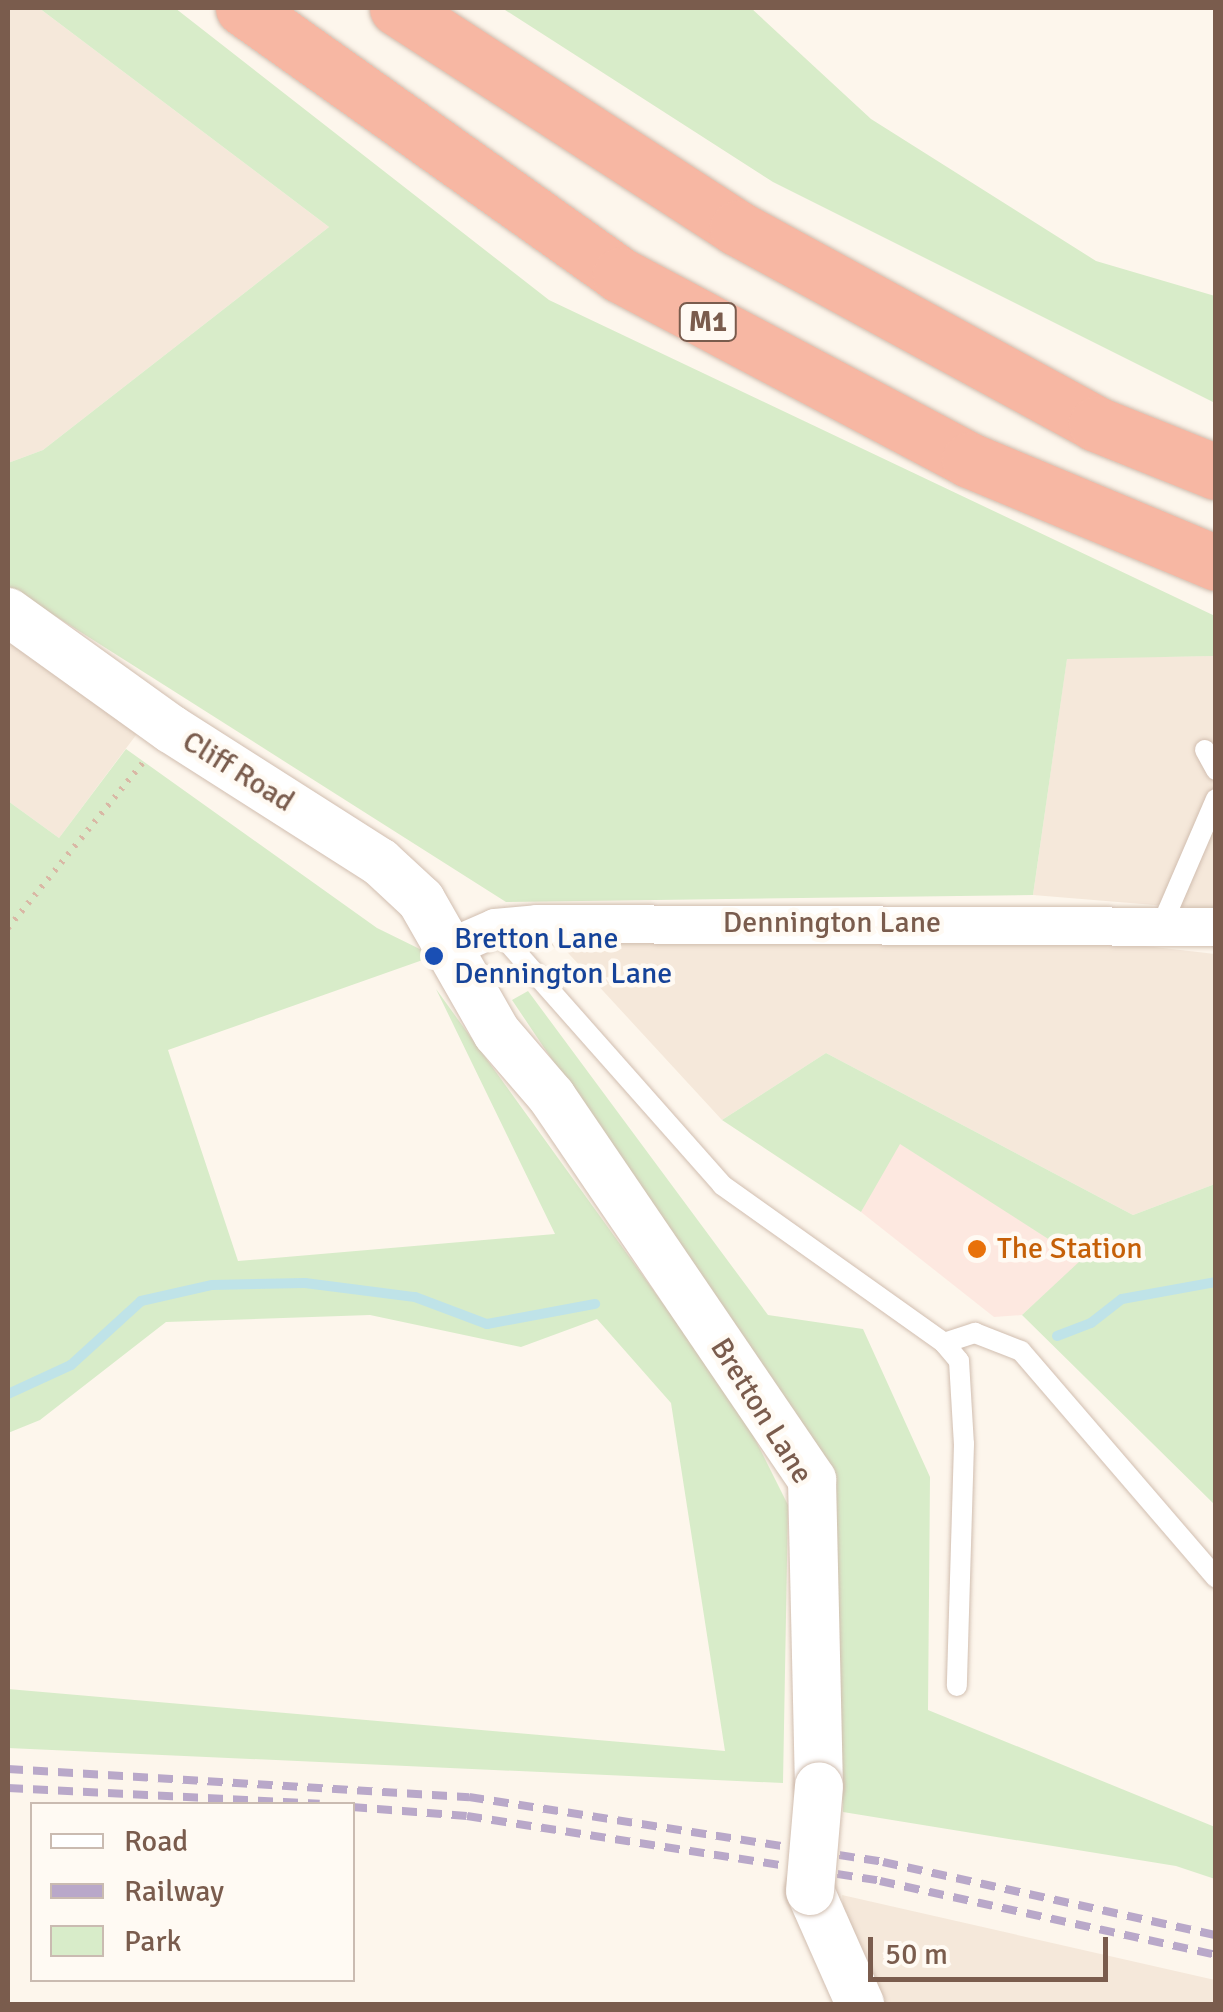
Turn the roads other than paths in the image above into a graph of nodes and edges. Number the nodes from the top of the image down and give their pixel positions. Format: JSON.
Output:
{"nodes":[{"id":1,"x":243,"y":8,"type":"edge"},
{"id":2,"x":397,"y":8,"type":"edge"},
{"id":3,"x":1216,"y":472,"type":"edge"},
{"id":4,"x":1216,"y":563,"type":"edge"},
{"id":5,"x":8,"y":612,"type":"edge"},
{"id":6,"x":1204,"y":750,"type":"dead end"},
{"id":7,"x":1216,"y":770,"type":"edge"},
{"id":8,"x":1216,"y":798,"type":"edge"},
{"id":9,"x":1162,"y":922,"type":"junction"},
{"id":10,"x":1216,"y":927,"type":"edge"},
{"id":11,"x":495,"y":928,"type":"junction"},
{"id":12,"x":452,"y":947,"type":"junction"},
{"id":13,"x":944,"y":1343,"type":"junction"},
{"id":14,"x":1216,"y":1578,"type":"edge"},
{"id":15,"x":957,"y":1686,"type":"dead end"},
{"id":16,"x":860,"y":2004,"type":"edge"}],
"edges":[{"from":1,"to":4,"type":"highway","number":"M1"},
{"from":2,"to":3,"type":"highway"},
{"from":5,"to":12,"type":"street","name":"Cliff Road"},
{"from":6,"to":7,"type":"lane"},
{"from":8,"to":9,"type":"lane"},
{"from":9,"to":10,"type":"street","name":"Dennington Lane"},
{"from":9,"to":11,"type":"street","name":"Dennington Lane"},
{"from":11,"to":12,"type":"street","name":"Dennington Lane"},
{"from":11,"to":13,"type":"lane"},
{"from":12,"to":16,"type":"street","name":"Bretton Lane","bridge":true},
{"from":13,"to":14,"type":"lane"},
{"from":13,"to":15,"type":"lane"}]}
